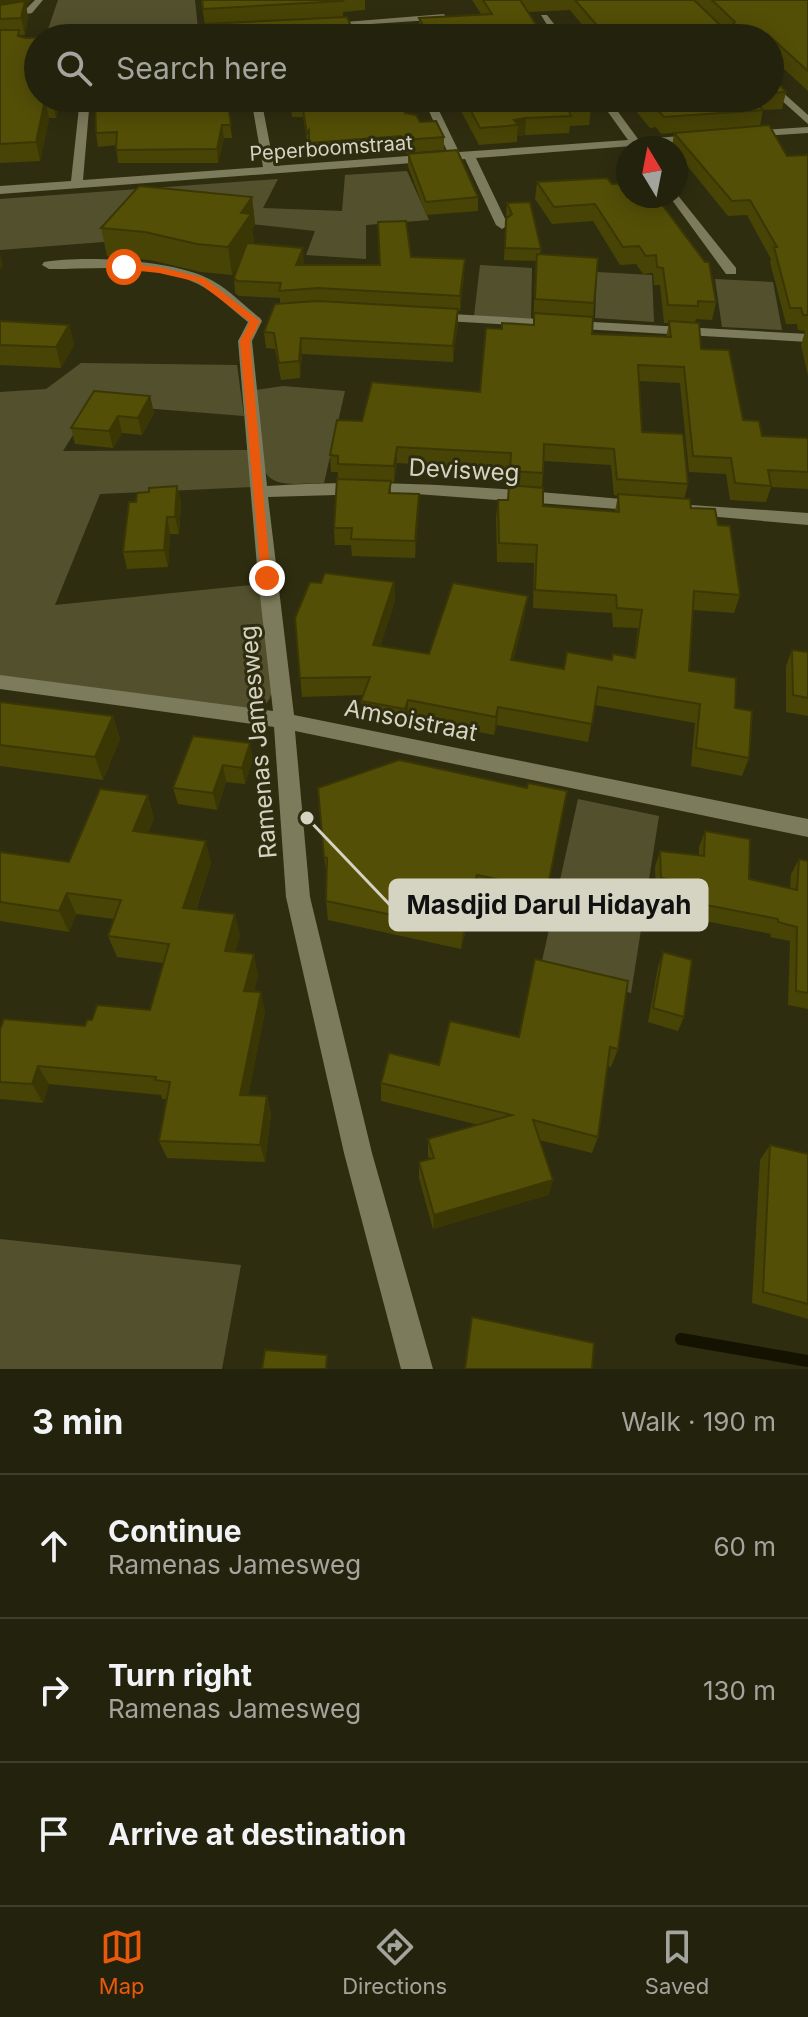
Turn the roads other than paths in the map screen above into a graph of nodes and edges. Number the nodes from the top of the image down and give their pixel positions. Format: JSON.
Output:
{"nodes":[{"id":1,"x":39,"y":0,"type":"edge"},
{"id":2,"x":460,"y":16,"type":"edge"},
{"id":3,"x":0,"y":17,"type":"edge"},
{"id":4,"x":544,"y":17,"type":"dead end"},
{"id":5,"x":402,"y":24,"type":"edge"},
{"id":6,"x":549,"y":24,"type":"edge"},
{"id":7,"x":784,"y":98,"type":"edge"},
{"id":8,"x":84,"y":112,"type":"edge"},
{"id":9,"x":259,"y":112,"type":"edge"},
{"id":10,"x":436,"y":112,"type":"edge"},
{"id":11,"x":613,"y":112,"type":"edge"},
{"id":12,"x":808,"y":121,"type":"edge"},
{"id":13,"x":808,"y":130,"type":"edge"},
{"id":14,"x":631,"y":136,"type":"edge"},
{"id":15,"x":729,"y":136,"type":"edge"},
{"id":16,"x":713,"y":137,"type":"edge"},
{"id":17,"x":688,"y":140,"type":"edge"},
{"id":18,"x":616,"y":147,"type":"edge"},
{"id":19,"x":462,"y":157,"type":"junction"},
{"id":20,"x":269,"y":170,"type":"junction"},
{"id":21,"x":77,"y":183,"type":"junction"},
{"id":22,"x":0,"y":190,"type":"edge"},
{"id":23,"x":684,"y":208,"type":"edge"},
{"id":24,"x":502,"y":225,"type":"edge"},
{"id":25,"x":49,"y":265,"type":"dead end"},
{"id":26,"x":731,"y":271,"type":"dead end"},
{"id":27,"x":413,"y":316,"type":"edge"},
{"id":28,"x":808,"y":338,"type":"edge"},
{"id":29,"x":260,"y":492,"type":"junction"},
{"id":30,"x":808,"y":519,"type":"edge"},
{"id":31,"x":0,"y":682,"type":"edge"},
{"id":32,"x":282,"y":720,"type":"junction"},
{"id":33,"x":808,"y":828,"type":"edge"},
{"id":34,"x":417,"y":1369,"type":"edge"}],
"edges":[{"from":1,"to":3,"type":"lane"},
{"from":2,"to":5,"type":"street"},
{"from":4,"to":6,"type":"street"},
{"from":7,"to":12,"type":"street"},
{"from":8,"to":21,"type":"street"},
{"from":9,"to":20,"type":"street"},
{"from":10,"to":19,"type":"street"},
{"from":11,"to":14,"type":"street"},
{"from":13,"to":15,"type":"street"},
{"from":16,"to":17,"type":"street","name":"Peperboomstraat"},
{"from":18,"to":19,"type":"street","name":"Peperboomstraat"},
{"from":19,"to":20,"type":"street","name":"Peperboomstraat"},
{"from":19,"to":24,"type":"street"},
{"from":20,"to":21,"type":"street","name":"Peperboomstraat"},
{"from":21,"to":22,"type":"street","name":"Peperboomstraat"},
{"from":23,"to":26,"type":"street"},
{"from":25,"to":29,"type":"street","name":"Ramenas Jamesweg"},
{"from":27,"to":28,"type":"street"},
{"from":29,"to":30,"type":"street","name":"Devisweg"},
{"from":29,"to":32,"type":"street","name":"Ramenas Jamesweg"},
{"from":31,"to":32,"type":"street","name":"Amsoistraat"},
{"from":32,"to":33,"type":"street","name":"Amsoistraat"},
{"from":32,"to":34,"type":"street","name":"Ramenas Jamesweg"}]}
